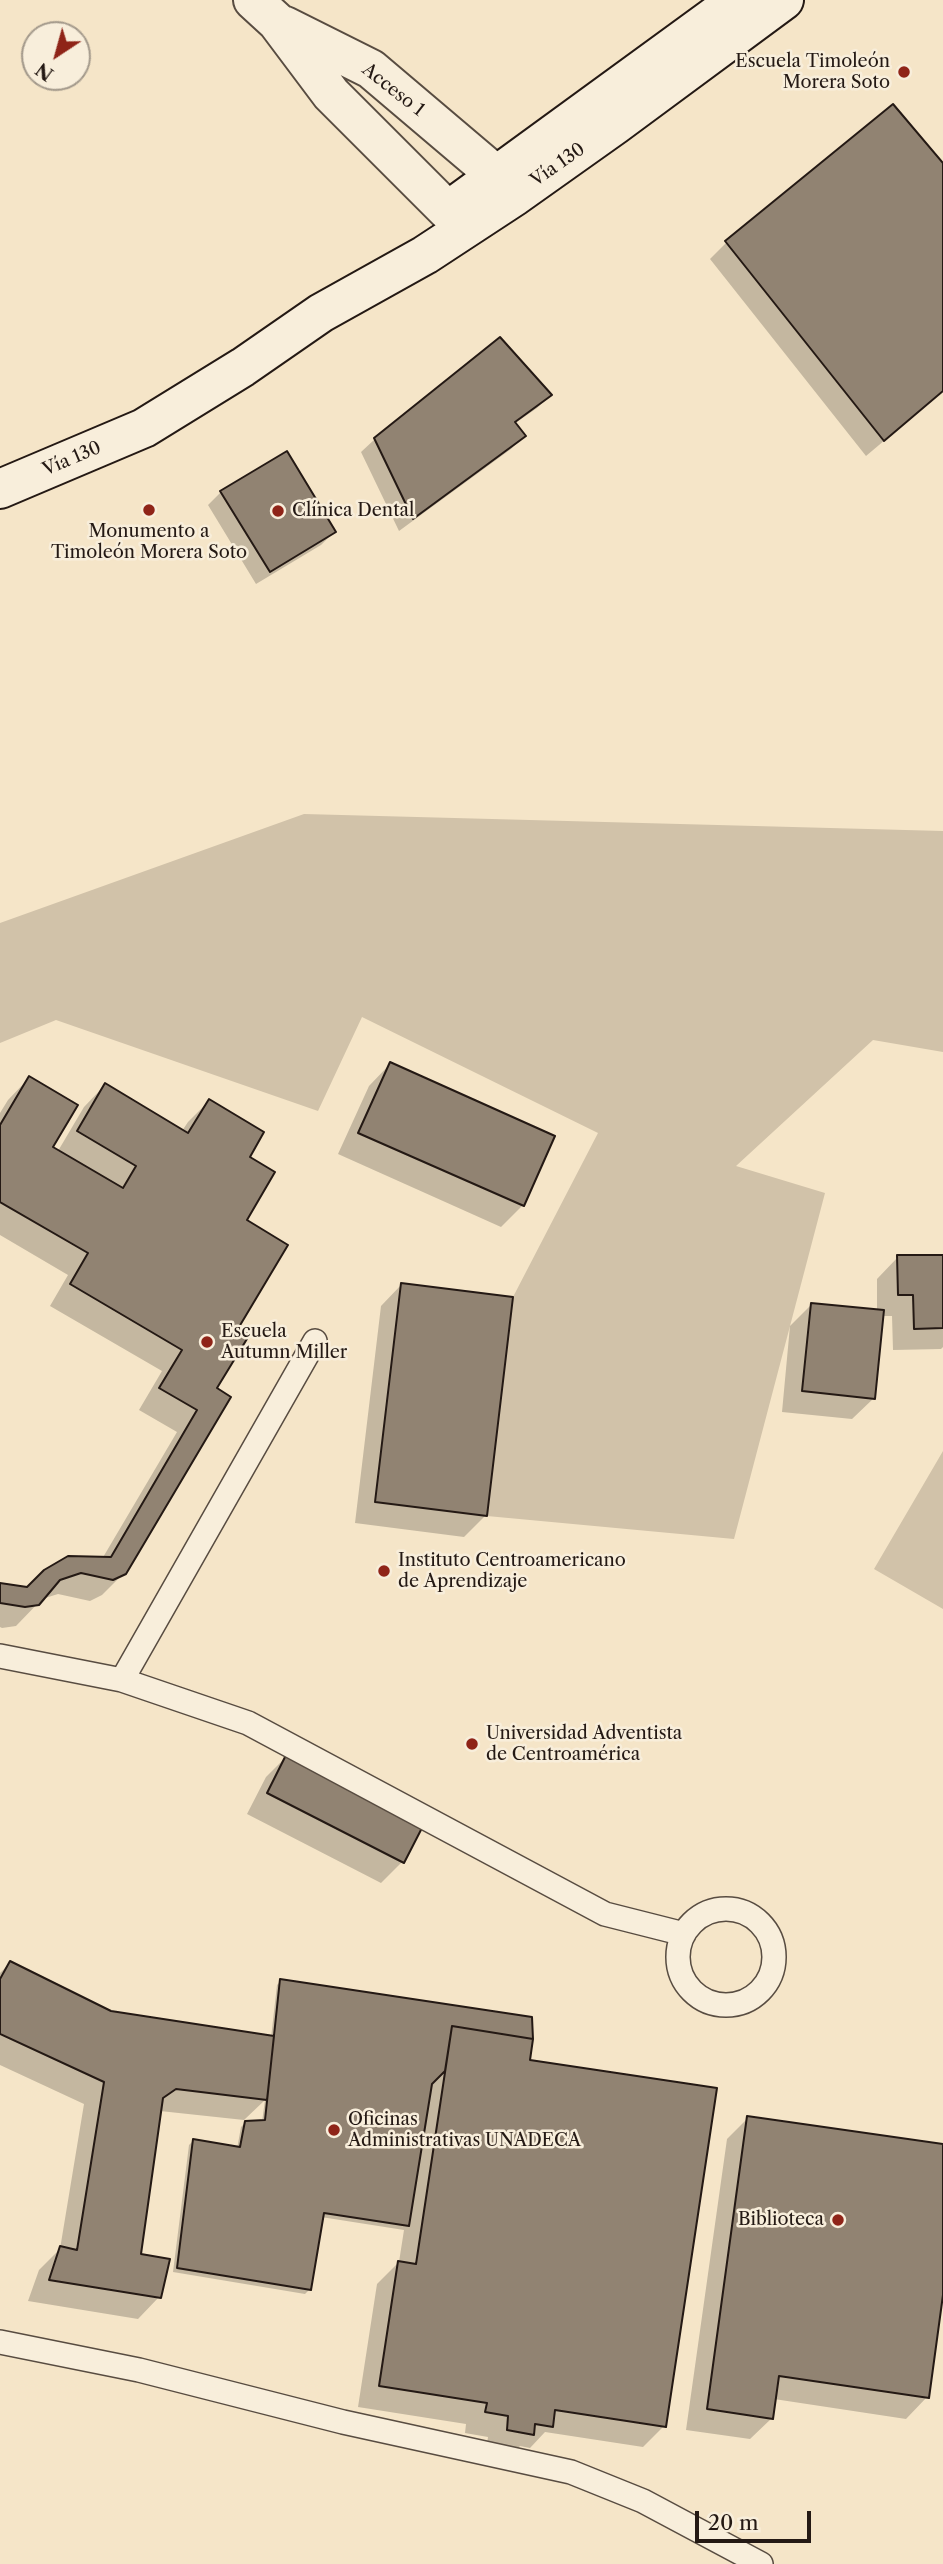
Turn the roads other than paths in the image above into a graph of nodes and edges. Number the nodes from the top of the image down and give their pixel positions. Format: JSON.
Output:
{"nodes":[{"id":1,"x":757,"y":4,"type":"edge"},
{"id":2,"x":265,"y":11,"type":"edge"},
{"id":3,"x":496,"y":175,"type":"junction"},
{"id":4,"x":448,"y":211,"type":"junction"},
{"id":5,"x":321,"y":313,"type":"junction"},
{"id":6,"x":0,"y":489,"type":"edge"},
{"id":7,"x":315,"y":1341,"type":"dead end"},
{"id":8,"x":0,"y":1656,"type":"edge"},
{"id":9,"x":122,"y":1680,"type":"junction"},
{"id":10,"x":684,"y":1934,"type":"junction"},
{"id":11,"x":0,"y":2342,"type":"edge"},
{"id":12,"x":761,"y":2564,"type":"edge"}],
"edges":[{"from":1,"to":3,"type":"main road","name":"Vía 130"},
{"from":1,"to":5,"type":"main road","name":"Vía 130"},
{"from":2,"to":3,"type":"main road","name":"Acceso 1"},
{"from":2,"to":4,"type":"main road","name":"Acceso 1"},
{"from":3,"to":4,"type":"main road","name":"Vía 130"},
{"from":4,"to":5,"type":"main road","name":"Vía 130"},
{"from":5,"to":6,"type":"main road","name":"Vía 130"},
{"from":7,"to":9,"type":"lane"},
{"from":8,"to":9,"type":"lane"},
{"from":9,"to":10,"type":"lane"},
{"from":10,"to":10,"type":"lane"},
{"from":11,"to":12,"type":"lane"}]}
